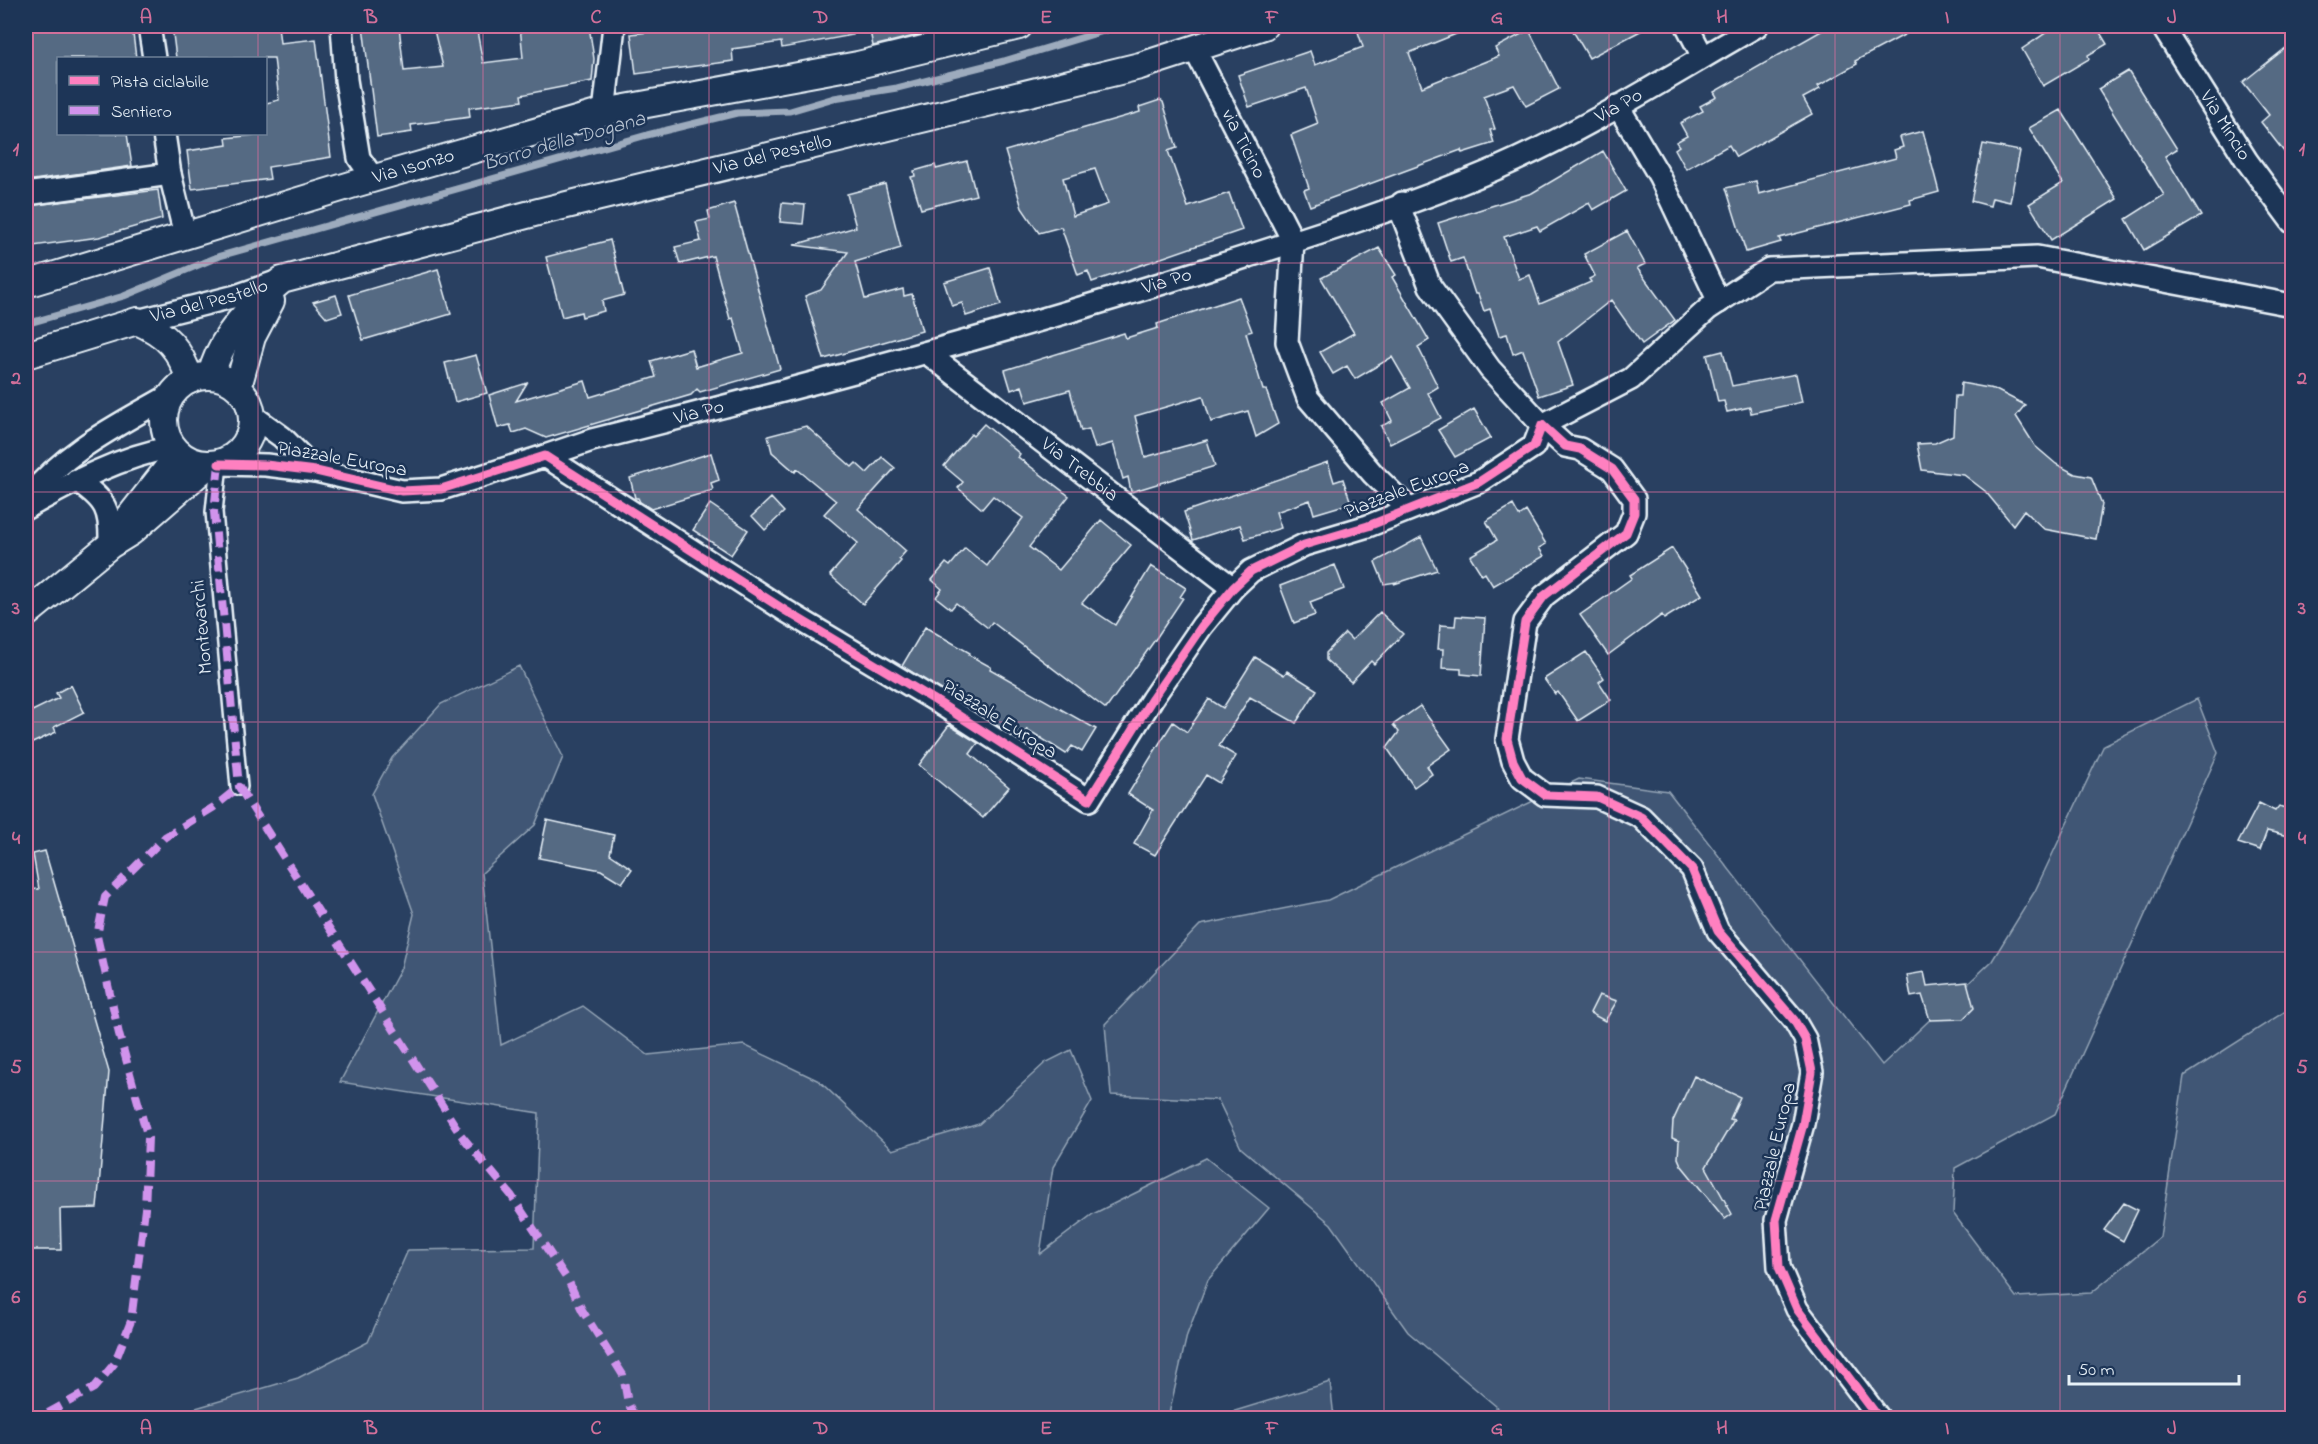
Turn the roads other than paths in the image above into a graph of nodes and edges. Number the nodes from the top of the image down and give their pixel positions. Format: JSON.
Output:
{"nodes":[{"id":1,"x":149,"y":26,"type":"edge"},
{"id":2,"x":342,"y":26,"type":"edge"},
{"id":3,"x":614,"y":26,"type":"edge"},
{"id":4,"x":1019,"y":26,"type":"edge"},
{"id":5,"x":1264,"y":26,"type":"edge"},
{"id":6,"x":1687,"y":26,"type":"edge"},
{"id":7,"x":1757,"y":26,"type":"edge"},
{"id":8,"x":2162,"y":26,"type":"edge"},
{"id":9,"x":1194,"y":48,"type":"junction"},
{"id":10,"x":154,"y":57,"type":"edge"},
{"id":11,"x":1703,"y":57,"type":"junction"},
{"id":12,"x":1618,"y":106,"type":"junction"},
{"id":13,"x":604,"y":112,"type":"junction"},
{"id":14,"x":164,"y":135,"type":"edge"},
{"id":15,"x":170,"y":174,"type":"junction"},
{"id":16,"x":373,"y":178,"type":"junction"},
{"id":17,"x":26,"y":194,"type":"edge"},
{"id":18,"x":1402,"y":203,"type":"junction"},
{"id":19,"x":2292,"y":222,"type":"edge"},
{"id":20,"x":185,"y":235,"type":"junction"},
{"id":21,"x":1293,"y":242,"type":"junction"},
{"id":22,"x":282,"y":280,"type":"junction"},
{"id":23,"x":26,"y":284,"type":"edge"},
{"id":24,"x":1719,"y":302,"type":"junction"},
{"id":25,"x":2292,"y":305,"type":"edge"},
{"id":26,"x":137,"y":321,"type":"junction"},
{"id":27,"x":927,"y":353,"type":"junction"},
{"id":28,"x":26,"y":355,"type":"edge"},
{"id":29,"x":191,"y":383,"type":"junction"},
{"id":30,"x":238,"y":387,"type":"junction"},
{"id":31,"x":253,"y":416,"type":"junction"},
{"id":32,"x":1542,"y":425,"type":"junction"},
{"id":33,"x":176,"y":450,"type":"junction"},
{"id":34,"x":545,"y":456,"type":"junction"},
{"id":35,"x":214,"y":464,"type":"junction"},
{"id":36,"x":316,"y":471,"type":"junction"},
{"id":37,"x":76,"y":480,"type":"junction"},
{"id":38,"x":26,"y":499,"type":"edge"},
{"id":39,"x":26,"y":508,"type":"edge"},
{"id":40,"x":1409,"y":509,"type":"junction"},
{"id":41,"x":110,"y":545,"type":"junction"},
{"id":42,"x":1233,"y":588,"type":"junction"},
{"id":43,"x":26,"y":614,"type":"edge"},
{"id":44,"x":239,"y":787,"type":"dead end"},
{"id":45,"x":1879,"y":1419,"type":"edge"}],
"edges":[{"from":1,"to":10,"type":"street"},
{"from":2,"to":16,"type":"street"},
{"from":3,"to":13,"type":"street"},
{"from":4,"to":13,"type":"street","name":"Via Isonzo"},
{"from":5,"to":9,"type":"street","name":"Via del Pestello"},
{"from":6,"to":11,"type":"street"},
{"from":7,"to":11,"type":"street","name":"Via Po"},
{"from":8,"to":19,"type":"street","name":"Via Mincio"},
{"from":9,"to":21,"type":"street","name":"via Ticino"},
{"from":9,"to":22,"type":"street","name":"Via del Pestello"},
{"from":11,"to":12,"type":"street","name":"Via Po"},
{"from":12,"to":18,"type":"street","name":"Via Po"},
{"from":12,"to":24,"type":"street"},
{"from":13,"to":16,"type":"street","name":"Via Isonzo"},
{"from":14,"to":15,"type":"street"},
{"from":15,"to":17,"type":"street"},
{"from":15,"to":20,"type":"street"},
{"from":16,"to":20,"type":"street","name":"Via Isonzo"},
{"from":18,"to":21,"type":"street","name":"Via Po"},
{"from":18,"to":32,"type":"street"},
{"from":20,"to":23,"type":"street","name":"Via Isonzo"},
{"from":21,"to":27,"type":"street","name":"Via Po"},
{"from":21,"to":40,"type":"street"},
{"from":22,"to":26,"type":"street","name":"Via del Pestello"},
{"from":22,"to":29,"type":"street","name":"Via del Pestello"},
{"from":22,"to":30,"type":"street","name":"Via del Pestello"},
{"from":24,"to":25,"type":"street"},
{"from":24,"to":32,"type":"street"},
{"from":26,"to":28,"type":"street","name":"Via del Pestello"},
{"from":26,"to":29,"type":"street","name":"Via del Pestello"},
{"from":27,"to":34,"type":"street","name":"Via Po"},
{"from":27,"to":42,"type":"street","name":"Via Trebbia"},
{"from":29,"to":30,"type":"street"},
{"from":29,"to":33,"type":"street"},
{"from":29,"to":38,"type":"street"},
{"from":30,"to":31,"type":"street"},
{"from":31,"to":35,"type":"street"},
{"from":31,"to":36,"type":"street","name":"Piazzale Europa"},
{"from":32,"to":40,"type":"street","name":"Piazzale Europa"},
{"from":32,"to":45,"type":"street","name":"Piazzale Europa"},
{"from":33,"to":35,"type":"street"},
{"from":33,"to":37,"type":"street"},
{"from":33,"to":41,"type":"street"},
{"from":34,"to":36,"type":"street","name":"Piazzale Europa"},
{"from":34,"to":42,"type":"street","name":"Piazzale Europa"},
{"from":35,"to":36,"type":"street","name":"Piazzale Europa"},
{"from":35,"to":41,"type":"street"},
{"from":35,"to":44,"type":"street","name":"Montevarchi"},
{"from":37,"to":39,"type":"street"},
{"from":37,"to":41,"type":"street"},
{"from":40,"to":42,"type":"street","name":"Piazzale Europa"},
{"from":41,"to":43,"type":"street"}]}
